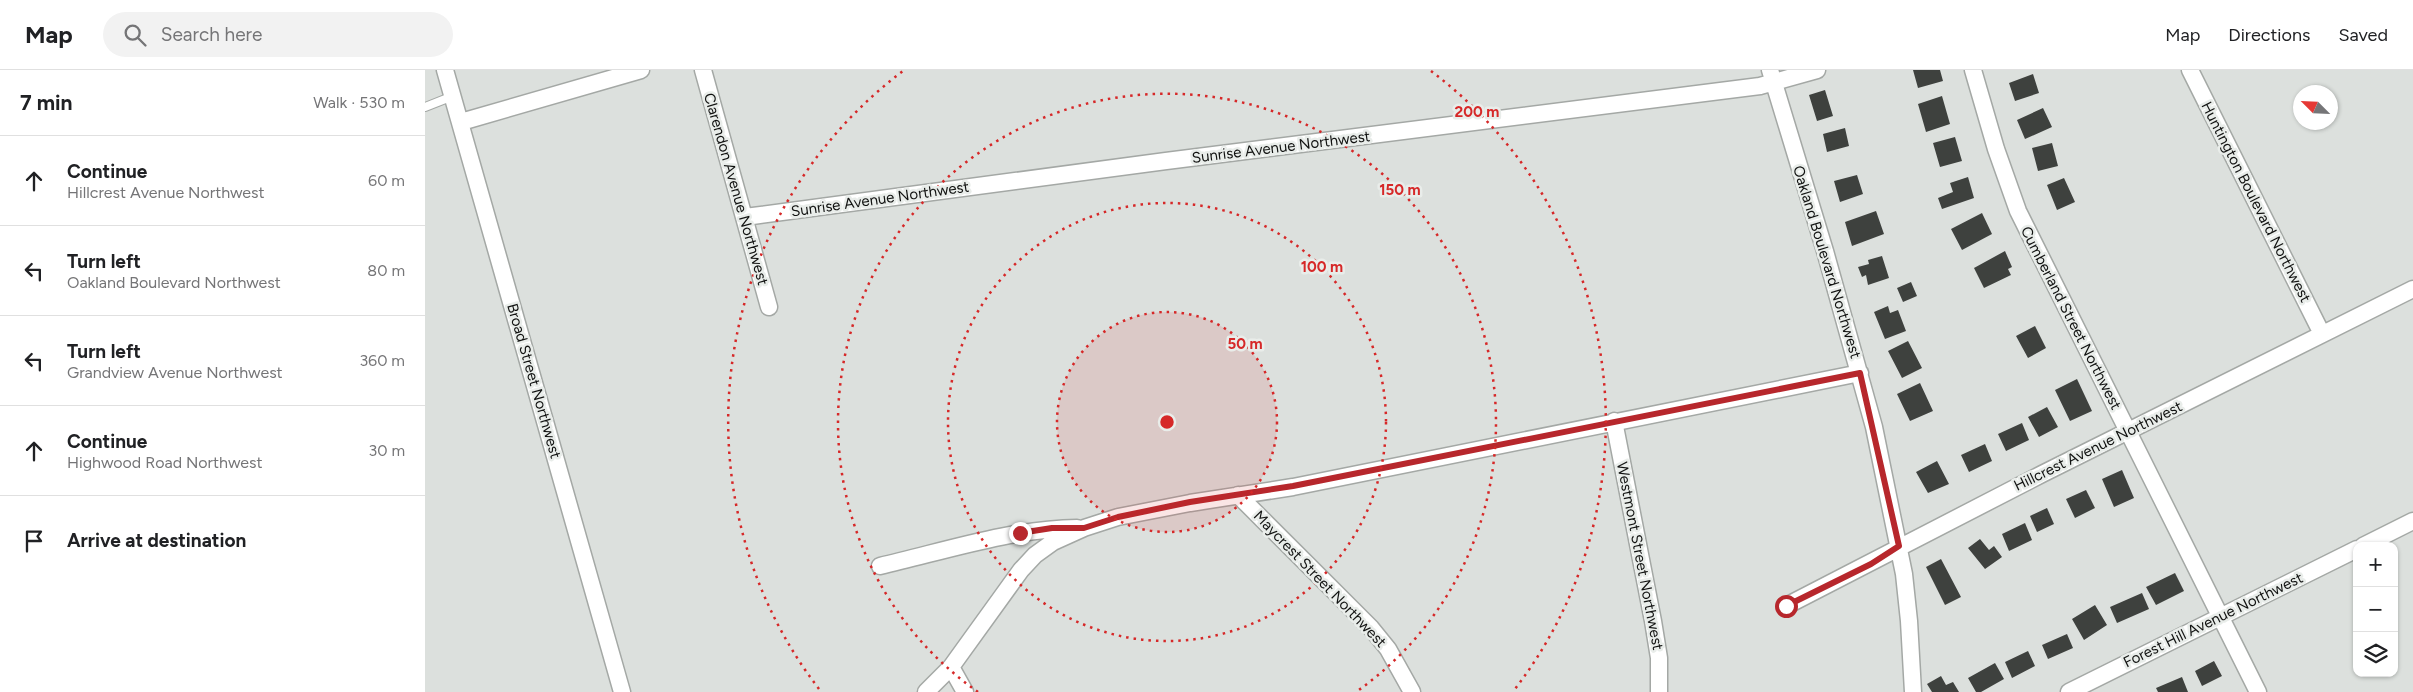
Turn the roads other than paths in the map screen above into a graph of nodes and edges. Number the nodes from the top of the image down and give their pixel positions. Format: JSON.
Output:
{"nodes":[{"id":1,"x":445,"y":70,"type":"edge"},
{"id":2,"x":641,"y":70,"type":"edge"},
{"id":3,"x":703,"y":70,"type":"edge"},
{"id":4,"x":1817,"y":70,"type":"edge"},
{"id":5,"x":1973,"y":70,"type":"edge"},
{"id":6,"x":2190,"y":70,"type":"edge"},
{"id":7,"x":1772,"y":76,"type":"edge"},
{"id":8,"x":453,"y":96,"type":"junction"},
{"id":9,"x":425,"y":107,"type":"edge"},
{"id":10,"x":461,"y":122,"type":"junction"},
{"id":11,"x":745,"y":217,"type":"junction"},
{"id":12,"x":2413,"y":290,"type":"edge"},
{"id":13,"x":769,"y":307,"type":"dead end"},
{"id":14,"x":2322,"y":334,"type":"junction"},
{"id":15,"x":1860,"y":373,"type":"junction"},
{"id":16,"x":1614,"y":422,"type":"junction"},
{"id":17,"x":2128,"y":431,"type":"junction"},
{"id":18,"x":1238,"y":495,"type":"junction"},
{"id":19,"x":2413,"y":521,"type":"edge"},
{"id":20,"x":1084,"y":528,"type":"junction"},
{"id":21,"x":2371,"y":542,"type":"edge"},
{"id":22,"x":1899,"y":546,"type":"junction"},
{"id":23,"x":2353,"y":551,"type":"edge"},
{"id":24,"x":880,"y":566,"type":"dead end"},
{"id":25,"x":1786,"y":606,"type":"dead end"},
{"id":26,"x":2220,"y":616,"type":"junction"},
{"id":27,"x":951,"y":667,"type":"junction"},
{"id":28,"x":622,"y":692,"type":"edge"},
{"id":29,"x":926,"y":692,"type":"edge"},
{"id":30,"x":965,"y":692,"type":"edge"},
{"id":31,"x":1411,"y":692,"type":"edge"},
{"id":32,"x":1659,"y":692,"type":"edge"},
{"id":33,"x":1913,"y":692,"type":"edge"},
{"id":34,"x":2069,"y":692,"type":"edge"},
{"id":35,"x":2258,"y":692,"type":"edge"}],
"edges":[{"from":1,"to":8,"type":"street","name":"Broad Street Northwest"},
{"from":2,"to":10,"type":"street"},
{"from":3,"to":11,"type":"street","name":"Clarendon Avenue Northwest"},
{"from":4,"to":7,"type":"street","name":"Sunrise Avenue Northwest"},
{"from":5,"to":17,"type":"street","name":"Cumberland Street Northwest"},
{"from":6,"to":14,"type":"street","name":"Huntington Boulevard Northwest"},
{"from":7,"to":11,"type":"street","name":"Sunrise Avenue Northwest"},
{"from":7,"to":15,"type":"street","name":"Oakland Boulevard Northwest"},
{"from":8,"to":9,"type":"lane"},
{"from":8,"to":10,"type":"street","name":"Broad Street Northwest"},
{"from":10,"to":28,"type":"street","name":"Broad Street Northwest"},
{"from":11,"to":13,"type":"street","name":"Clarendon Avenue Northwest"},
{"from":12,"to":14,"type":"street","name":"Hillcrest Avenue Northwest"},
{"from":14,"to":17,"type":"street","name":"Hillcrest Avenue Northwest"},
{"from":15,"to":16,"type":"street"},
{"from":15,"to":22,"type":"street","name":"Oakland Boulevard Northwest"},
{"from":16,"to":18,"type":"street"},
{"from":16,"to":32,"type":"street","name":"Westmont Street Northwest"},
{"from":17,"to":22,"type":"street","name":"Hillcrest Avenue Northwest"},
{"from":17,"to":26,"type":"street","name":"Cumberland Street Northwest"},
{"from":18,"to":20,"type":"street"},
{"from":18,"to":31,"type":"street","name":"Maycrest Street Northwest"},
{"from":19,"to":21,"type":"street"},
{"from":20,"to":24,"type":"street"},
{"from":20,"to":27,"type":"street"},
{"from":22,"to":25,"type":"street","name":"Hillcrest Avenue Northwest"},
{"from":22,"to":33,"type":"street","name":"Oakland Boulevard Northwest"},
{"from":23,"to":26,"type":"street","name":"Forest Hill Avenue Northwest"},
{"from":26,"to":34,"type":"street","name":"Forest Hill Avenue Northwest"},
{"from":26,"to":35,"type":"street","name":"Cumberland Street Northwest"},
{"from":27,"to":29,"type":"street"},
{"from":27,"to":30,"type":"street"}]}
